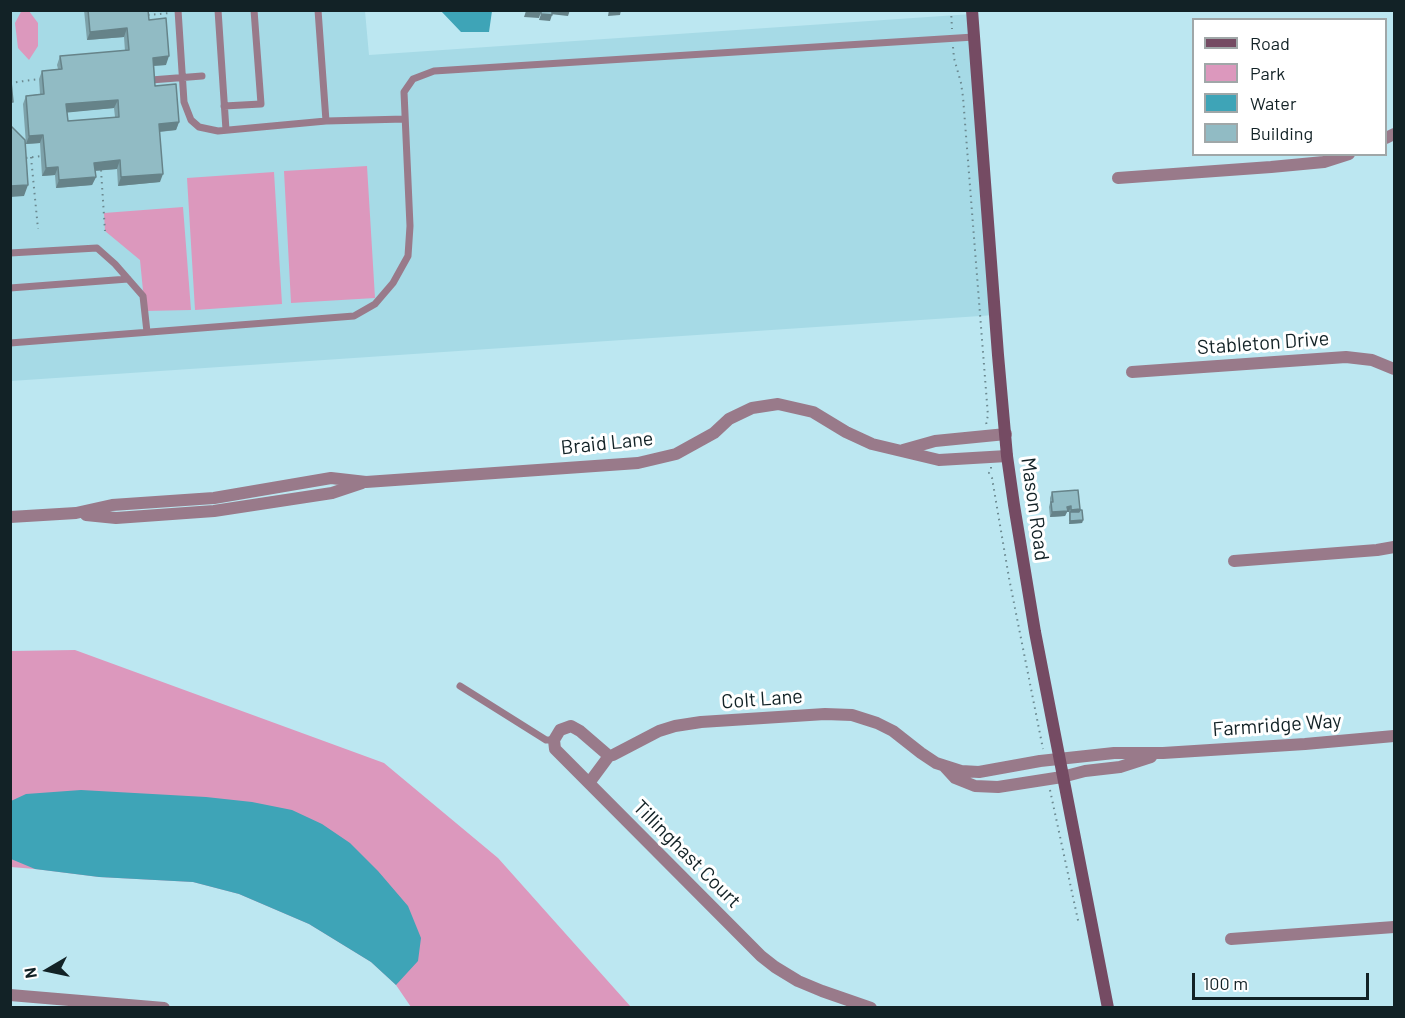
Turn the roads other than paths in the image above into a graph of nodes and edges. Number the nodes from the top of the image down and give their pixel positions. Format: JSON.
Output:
{"nodes":[{"id":1,"x":218,"y":10,"type":"edge"},
{"id":2,"x":254,"y":10,"type":"edge"},
{"id":3,"x":318,"y":10,"type":"edge"},
{"id":4,"x":972,"y":10,"type":"edge"},
{"id":5,"x":178,"y":12,"type":"edge"},
{"id":6,"x":974,"y":38,"type":"junction"},
{"id":7,"x":202,"y":76,"type":"dead end"},
{"id":8,"x":183,"y":78,"type":"junction"},
{"id":9,"x":151,"y":80,"type":"edge"},
{"id":10,"x":224,"y":106,"type":"junction"},
{"id":11,"x":405,"y":119,"type":"junction"},
{"id":12,"x":326,"y":121,"type":"junction"},
{"id":13,"x":226,"y":130,"type":"junction"},
{"id":14,"x":1343,"y":156,"type":"edge"},
{"id":15,"x":1118,"y":178,"type":"dead end"},
{"id":16,"x":10,"y":254,"type":"edge"},
{"id":17,"x":128,"y":279,"type":"junction"},
{"id":18,"x":10,"y":288,"type":"edge"},
{"id":19,"x":147,"y":332,"type":"junction"},
{"id":20,"x":10,"y":343,"type":"edge"},
{"id":21,"x":1395,"y":369,"type":"edge"},
{"id":22,"x":1132,"y":372,"type":"dead end"},
{"id":23,"x":1006,"y":434,"type":"junction"},
{"id":24,"x":902,"y":451,"type":"junction"},
{"id":25,"x":1007,"y":456,"type":"junction"},
{"id":26,"x":366,"y":482,"type":"junction"},
{"id":27,"x":214,"y":498,"type":"junction"},
{"id":28,"x":214,"y":511,"type":"junction"},
{"id":29,"x":76,"y":513,"type":"junction"},
{"id":30,"x":10,"y":517,"type":"edge"},
{"id":31,"x":1395,"y":548,"type":"edge"},
{"id":32,"x":1234,"y":561,"type":"dead end"},
{"id":33,"x":460,"y":686,"type":"dead end"},
{"id":34,"x":1395,"y":736,"type":"edge"},
{"id":35,"x":554,"y":740,"type":"junction"},
{"id":36,"x":1163,"y":753,"type":"junction"},
{"id":37,"x":609,"y":756,"type":"junction"},
{"id":38,"x":1059,"y":759,"type":"junction"},
{"id":39,"x":944,"y":766,"type":"junction"},
{"id":40,"x":1062,"y":777,"type":"junction"},
{"id":41,"x":589,"y":783,"type":"junction"},
{"id":42,"x":1395,"y":927,"type":"edge"},
{"id":43,"x":1231,"y":939,"type":"dead end"},
{"id":44,"x":10,"y":995,"type":"edge"},
{"id":45,"x":164,"y":1008,"type":"edge"},
{"id":46,"x":872,"y":1008,"type":"edge"},
{"id":47,"x":1108,"y":1008,"type":"edge"}],
"edges":[{"from":1,"to":10,"type":"lane"},
{"from":2,"to":10,"type":"lane"},
{"from":3,"to":12,"type":"lane"},
{"from":4,"to":6,"type":"main road","name":"Mason Road"},
{"from":5,"to":8,"type":"lane"},
{"from":6,"to":11,"type":"lane"},
{"from":6,"to":23,"type":"main road","name":"Mason Road"},
{"from":7,"to":8,"type":"lane"},
{"from":8,"to":9,"type":"lane"},
{"from":8,"to":13,"type":"lane"},
{"from":10,"to":13,"type":"lane"},
{"from":11,"to":12,"type":"lane"},
{"from":11,"to":19,"type":"lane"},
{"from":12,"to":13,"type":"lane"},
{"from":14,"to":15,"type":"street"},
{"from":16,"to":17,"type":"lane"},
{"from":17,"to":18,"type":"lane"},
{"from":17,"to":19,"type":"lane"},
{"from":19,"to":20,"type":"lane"},
{"from":21,"to":22,"type":"street","name":"Stableton Drive"},
{"from":23,"to":24,"type":"street","name":"Braid Lane"},
{"from":23,"to":25,"type":"main road","name":"Mason Road"},
{"from":24,"to":25,"type":"street","name":"Braid Lane"},
{"from":24,"to":26,"type":"street","name":"Braid Lane"},
{"from":25,"to":38,"type":"main road","name":"Mason Road"},
{"from":26,"to":27,"type":"street","name":"Braid Lane"},
{"from":26,"to":28,"type":"street","name":"Braid Lane"},
{"from":27,"to":28,"type":"lane"},
{"from":27,"to":29,"type":"street","name":"Braid Lane"},
{"from":28,"to":29,"type":"street","name":"Braid Lane"},
{"from":29,"to":30,"type":"street","name":"Braid Lane"},
{"from":31,"to":32,"type":"street"},
{"from":33,"to":35,"type":"lane"},
{"from":34,"to":36,"type":"street","name":"Farmridge Way"},
{"from":35,"to":37,"type":"street"},
{"from":35,"to":41,"type":"street","name":"Tillinghast Court"},
{"from":36,"to":38,"type":"street","name":"Farmridge Way"},
{"from":36,"to":40,"type":"street","name":"Farmridge Way"},
{"from":37,"to":39,"type":"street","name":"Colt Lane"},
{"from":37,"to":41,"type":"street","name":"Colt Lane"},
{"from":38,"to":39,"type":"street","name":"Colt Lane"},
{"from":38,"to":40,"type":"main road","name":"Mason Road"},
{"from":39,"to":40,"type":"street","name":"Colt Lane"},
{"from":40,"to":47,"type":"main road","name":"Mason Road"},
{"from":41,"to":46,"type":"street","name":"Tillinghast Court"},
{"from":42,"to":43,"type":"street"},
{"from":44,"to":45,"type":"street"}]}
